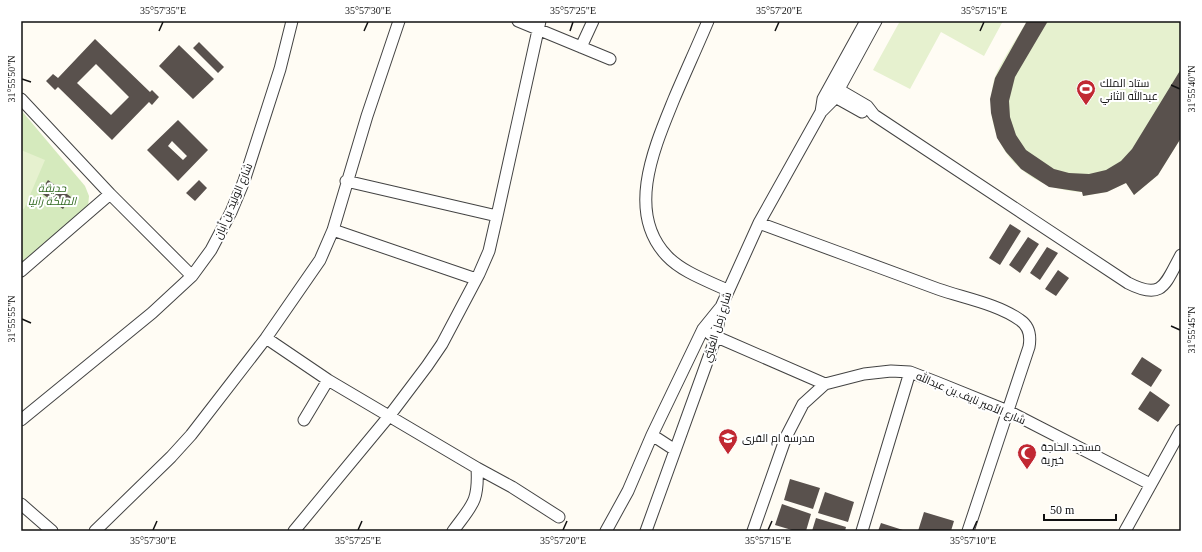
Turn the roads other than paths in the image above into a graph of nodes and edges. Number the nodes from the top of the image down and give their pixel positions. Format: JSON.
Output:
{"nodes":[{"id":1,"x":292,"y":21,"type":"edge"},
{"id":2,"x":399,"y":21,"type":"edge"},
{"id":3,"x":518,"y":21,"type":"edge"},
{"id":4,"x":593,"y":21,"type":"edge"},
{"id":5,"x":708,"y":21,"type":"edge"},
{"id":6,"x":866,"y":21,"type":"edge"},
{"id":7,"x":876,"y":21,"type":"edge"},
{"id":8,"x":539,"y":25,"type":"edge"},
{"id":9,"x":581,"y":47,"type":"junction"},
{"id":10,"x":610,"y":59,"type":"dead end"},
{"id":11,"x":833,"y":91,"type":"junction"},
{"id":12,"x":21,"y":99,"type":"edge"},
{"id":13,"x":346,"y":181,"type":"junction"},
{"id":14,"x":110,"y":194,"type":"junction"},
{"id":15,"x":497,"y":216,"type":"junction"},
{"id":16,"x":759,"y":222,"type":"junction"},
{"id":17,"x":333,"y":230,"type":"junction"},
{"id":18,"x":1181,"y":255,"type":"edge"},
{"id":19,"x":21,"y":271,"type":"edge"},
{"id":20,"x":192,"y":276,"type":"junction"},
{"id":21,"x":476,"y":279,"type":"junction"},
{"id":22,"x":727,"y":290,"type":"junction"},
{"id":23,"x":721,"y":307,"type":"junction"},
{"id":24,"x":703,"y":329,"type":"junction"},
{"id":25,"x":716,"y":337,"type":"junction"},
{"id":26,"x":266,"y":338,"type":"junction"},
{"id":27,"x":910,"y":372,"type":"junction"},
{"id":28,"x":328,"y":380,"type":"junction"},
{"id":29,"x":825,"y":384,"type":"junction"},
{"id":30,"x":1008,"y":411,"type":"junction"},
{"id":31,"x":390,"y":415,"type":"junction"},
{"id":32,"x":21,"y":420,"type":"edge"},
{"id":33,"x":304,"y":420,"type":"dead end"},
{"id":34,"x":1181,"y":430,"type":"edge"},
{"id":35,"x":652,"y":435,"type":"junction"},
{"id":36,"x":675,"y":450,"type":"junction"},
{"id":37,"x":477,"y":468,"type":"junction"},
{"id":38,"x":1150,"y":484,"type":"junction"},
{"id":39,"x":21,"y":504,"type":"edge"},
{"id":40,"x":559,"y":517,"type":"dead end"},
{"id":41,"x":52,"y":531,"type":"edge"},
{"id":42,"x":95,"y":531,"type":"edge"},
{"id":43,"x":294,"y":531,"type":"edge"},
{"id":44,"x":453,"y":531,"type":"edge"},
{"id":45,"x":606,"y":531,"type":"edge"},
{"id":46,"x":646,"y":531,"type":"edge"},
{"id":47,"x":753,"y":531,"type":"edge"},
{"id":48,"x":862,"y":531,"type":"edge"},
{"id":49,"x":968,"y":531,"type":"edge"},
{"id":50,"x":1125,"y":531,"type":"edge"}],
"edges":[{"from":1,"to":20,"type":"street","name":"شارع الوليد بن أبان"},
{"from":2,"to":13,"type":"street"},
{"from":3,"to":8,"type":"street"},
{"from":4,"to":9,"type":"street"},
{"from":5,"to":22,"type":"street"},
{"from":6,"to":11,"type":"street"},
{"from":7,"to":11,"type":"street"},
{"from":8,"to":9,"type":"street"},
{"from":8,"to":15,"type":"street"},
{"from":9,"to":10,"type":"street"},
{"from":11,"to":16,"type":"street","name":"شارع زمل الغيثي"},
{"from":11,"to":18,"type":"street"},
{"from":12,"to":14,"type":"street"},
{"from":13,"to":15,"type":"street"},
{"from":13,"to":17,"type":"street"},
{"from":14,"to":19,"type":"street"},
{"from":14,"to":20,"type":"street"},
{"from":15,"to":21,"type":"street"},
{"from":16,"to":22,"type":"street","name":"شارع زمل الغيثي"},
{"from":16,"to":30,"type":"street"},
{"from":17,"to":21,"type":"street"},
{"from":17,"to":26,"type":"street"},
{"from":20,"to":32,"type":"street","name":"شارع الوليد بن أبان"},
{"from":21,"to":31,"type":"street"},
{"from":22,"to":23,"type":"street","name":"شارع زمل الغيثي"},
{"from":23,"to":24,"type":"street"},
{"from":23,"to":25,"type":"street","name":"شارع زمل الغيثي"},
{"from":24,"to":25,"type":"street"},
{"from":24,"to":35,"type":"street"},
{"from":25,"to":29,"type":"street"},
{"from":25,"to":36,"type":"street","name":"شارع زمل الغيثي"},
{"from":26,"to":28,"type":"street"},
{"from":26,"to":42,"type":"street"},
{"from":27,"to":29,"type":"street","name":"شارع الأمير نايف بن عبدالله"},
{"from":27,"to":30,"type":"street","name":"شارع الأمير نايف بن عبدالله"},
{"from":27,"to":48,"type":"street"},
{"from":28,"to":31,"type":"street"},
{"from":28,"to":33,"type":"street"},
{"from":29,"to":47,"type":"street","name":"شارع الأمير نايف بن عبدالله"},
{"from":30,"to":38,"type":"street","name":"شارع الأمير نايف بن عبدالله"},
{"from":30,"to":49,"type":"street"},
{"from":31,"to":37,"type":"street"},
{"from":31,"to":43,"type":"street"},
{"from":34,"to":38,"type":"street"},
{"from":35,"to":36,"type":"street"},
{"from":35,"to":45,"type":"street"},
{"from":36,"to":46,"type":"street","name":"شارع زمل الغيثي"},
{"from":37,"to":40,"type":"street"},
{"from":37,"to":44,"type":"street"},
{"from":38,"to":50,"type":"street"},
{"from":39,"to":41,"type":"street"}]}
